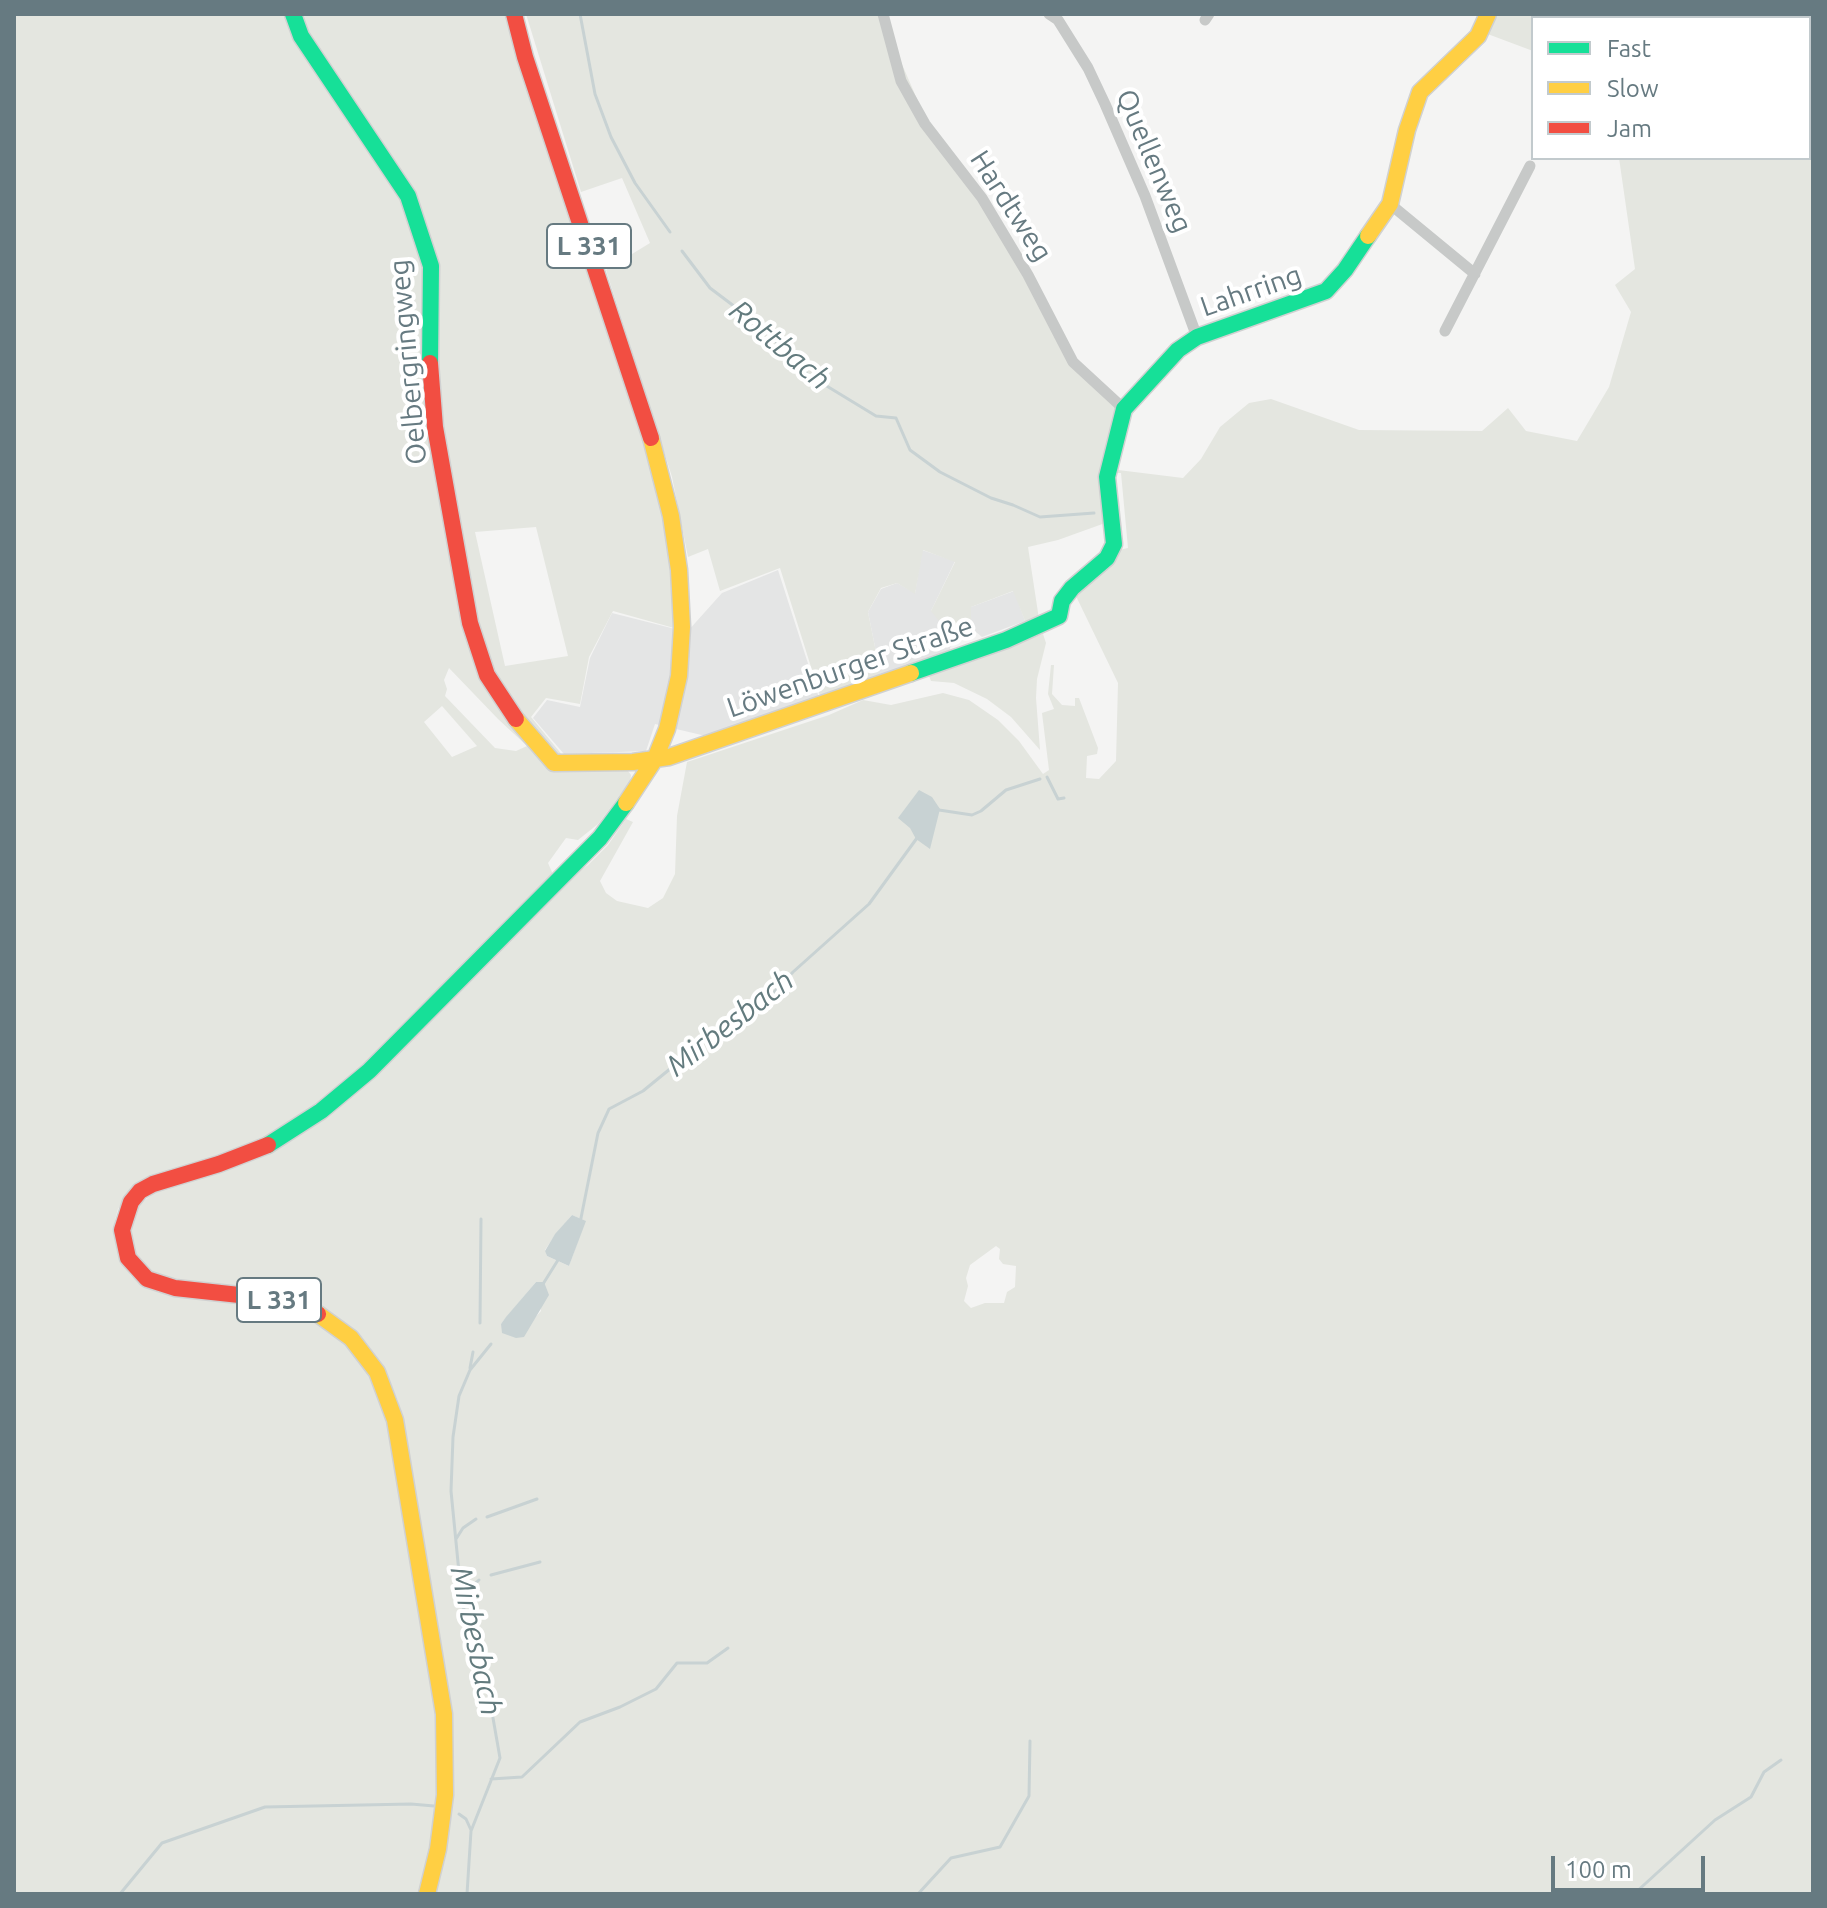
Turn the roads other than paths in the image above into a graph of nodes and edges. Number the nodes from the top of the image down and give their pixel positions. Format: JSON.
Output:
{"nodes":[{"id":1,"x":293,"y":14,"type":"edge"},
{"id":2,"x":514,"y":14,"type":"edge"},
{"id":3,"x":883,"y":14,"type":"edge"},
{"id":4,"x":1049,"y":14,"type":"edge"},
{"id":5,"x":1488,"y":14,"type":"edge"},
{"id":6,"x":1530,"y":166,"type":"dead end"},
{"id":7,"x":1390,"y":204,"type":"junction"},
{"id":8,"x":1475,"y":274,"type":"junction"},
{"id":9,"x":1445,"y":331,"type":"dead end"},
{"id":10,"x":1197,"y":337,"type":"junction"},
{"id":11,"x":1124,"y":409,"type":"junction"},
{"id":12,"x":1059,"y":616,"type":"joint"},
{"id":13,"x":655,"y":759,"type":"junction"},
{"id":14,"x":554,"y":763,"type":"joint"},
{"id":15,"x":427,"y":1894,"type":"edge"}],
"edges":[{"from":1,"to":14,"type":"main road","name":"Oelbergringweg"},
{"from":2,"to":13,"type":"main road","number":"L 331"},
{"from":3,"to":11,"type":"street","name":"Hardtweg"},
{"from":4,"to":10,"type":"street","name":"Quellenweg"},
{"from":5,"to":7,"type":"main road","name":"Lahrring"},
{"from":6,"to":8,"type":"street"},
{"from":7,"to":8,"type":"street"},
{"from":7,"to":10,"type":"main road","name":"Lahrring"},
{"from":8,"to":9,"type":"street"},
{"from":10,"to":11,"type":"main road","name":"Lahrring"},
{"from":11,"to":12,"type":"main road","name":"Lahrring"},
{"from":12,"to":13,"type":"main road","name":"Löwenburger Straße"},
{"from":13,"to":14,"type":"main road","name":"Löwenburger Straße"},
{"from":13,"to":15,"type":"main road","number":"L 331"}]}
